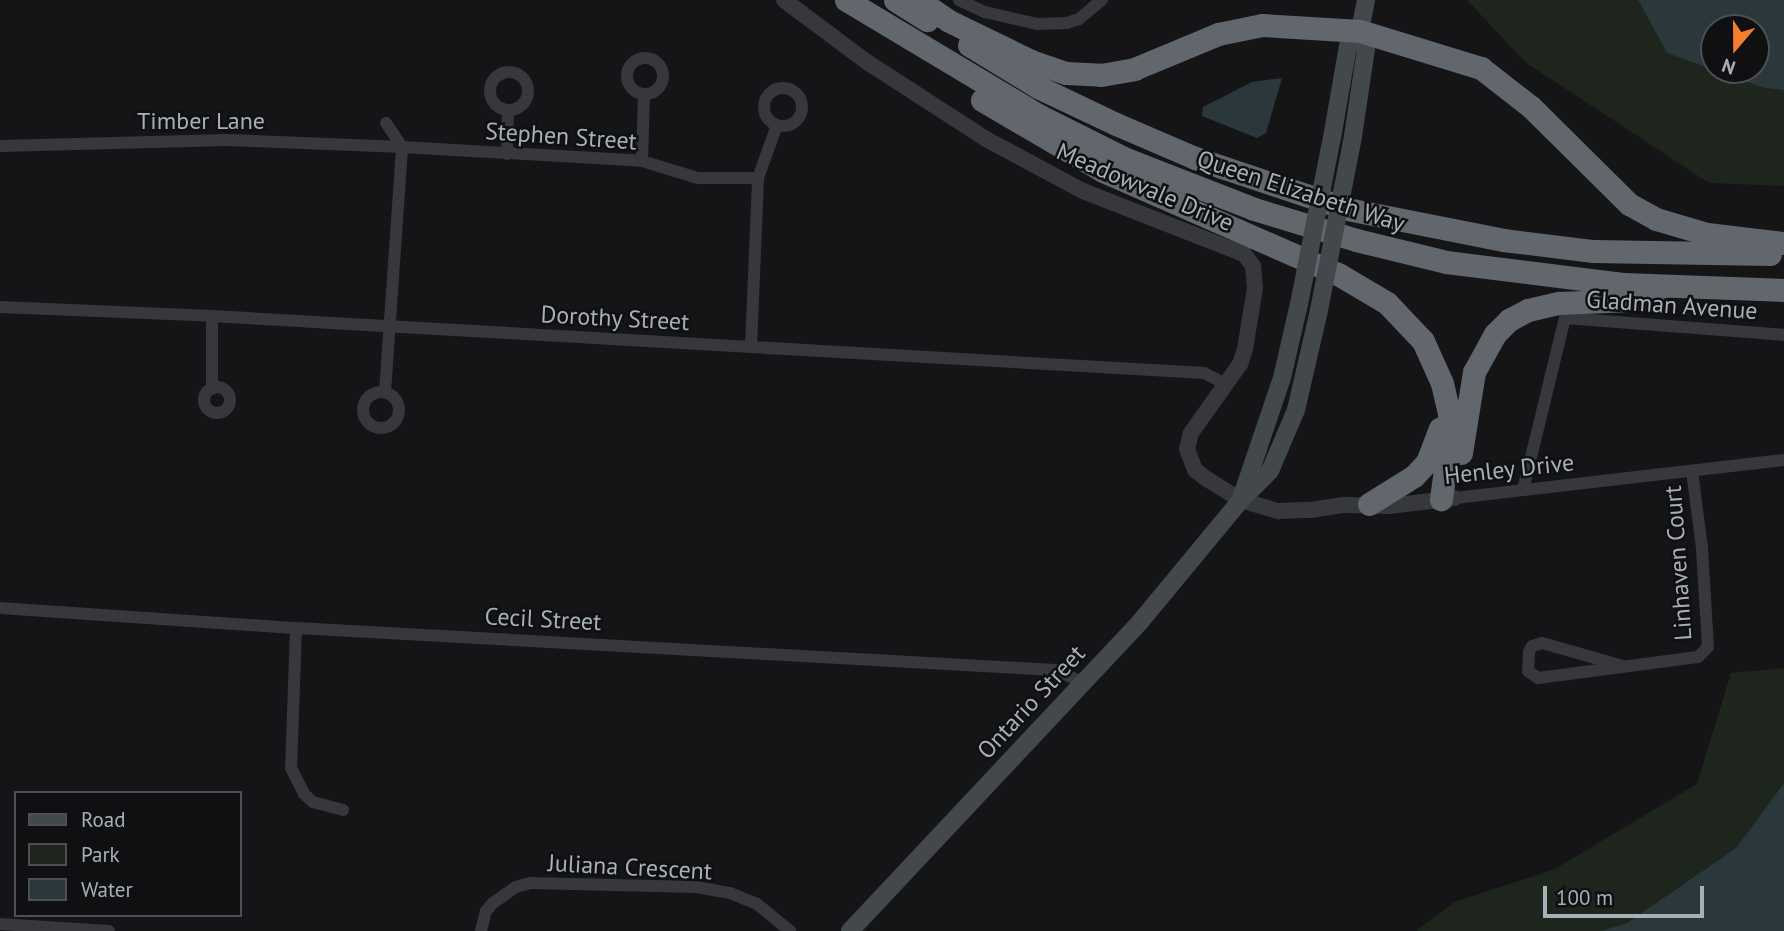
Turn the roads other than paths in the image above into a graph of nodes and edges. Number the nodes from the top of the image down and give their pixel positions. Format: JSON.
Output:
{"nodes":[{"id":1,"x":784,"y":0,"type":"edge"},
{"id":2,"x":846,"y":0,"type":"edge"},
{"id":3,"x":895,"y":0,"type":"edge"},
{"id":4,"x":918,"y":0,"type":"edge"},
{"id":5,"x":958,"y":0,"type":"edge"},
{"id":6,"x":1102,"y":0,"type":"edge"},
{"id":7,"x":1366,"y":0,"type":"edge"},
{"id":8,"x":867,"y":15,"type":"junction"},
{"id":9,"x":1360,"y":31,"type":"junction"},
{"id":10,"x":644,"y":94,"type":"dead end"},
{"id":11,"x":508,"y":111,"type":"dead end"},
{"id":12,"x":386,"y":123,"type":"dead end"},
{"id":13,"x":777,"y":125,"type":"dead end"},
{"id":14,"x":0,"y":146,"type":"edge"},
{"id":15,"x":402,"y":147,"type":"junction"},
{"id":16,"x":507,"y":154,"type":"junction"},
{"id":17,"x":642,"y":161,"type":"junction"},
{"id":18,"x":758,"y":178,"type":"junction"},
{"id":19,"x":1784,"y":243,"type":"edge"},
{"id":20,"x":1784,"y":254,"type":"edge"},
{"id":21,"x":1744,"y":290,"type":"junction"},
{"id":22,"x":1784,"y":290,"type":"edge"},
{"id":23,"x":0,"y":307,"type":"edge"},
{"id":24,"x":212,"y":316,"type":"junction"},
{"id":25,"x":391,"y":327,"type":"junction"},
{"id":26,"x":1784,"y":335,"type":"edge"},
{"id":27,"x":751,"y":347,"type":"junction"},
{"id":28,"x":1442,"y":383,"type":"junction"},
{"id":29,"x":1226,"y":384,"type":"junction"},
{"id":30,"x":212,"y":389,"type":"dead end"},
{"id":31,"x":385,"y":392,"type":"dead end"},
{"id":32,"x":1784,"y":460,"type":"edge"},
{"id":33,"x":1692,"y":471,"type":"junction"},
{"id":34,"x":1523,"y":490,"type":"junction"},
{"id":35,"x":1448,"y":498,"type":"junction"},
{"id":36,"x":1241,"y":500,"type":"junction"},
{"id":37,"x":1369,"y":504,"type":"junction"},
{"id":38,"x":0,"y":608,"type":"edge"},
{"id":39,"x":296,"y":628,"type":"junction"},
{"id":40,"x":1623,"y":666,"type":"junction"},
{"id":41,"x":1082,"y":682,"type":"junction"},
{"id":42,"x":343,"y":810,"type":"dead end"},
{"id":43,"x":0,"y":924,"type":"edge"},
{"id":44,"x":109,"y":931,"type":"edge"},
{"id":45,"x":481,"y":931,"type":"edge"},
{"id":46,"x":790,"y":931,"type":"edge"},
{"id":47,"x":850,"y":931,"type":"edge"}],
"edges":[{"from":1,"to":29,"type":"street","name":"Meadowvale Drive"},
{"from":2,"to":8,"type":"highway","name":"Queen Elizabeth Way"},
{"from":3,"to":20,"type":"highway","name":"Queen Elizabeth Way"},
{"from":4,"to":9,"type":"highway"},
{"from":5,"to":6,"type":"street"},
{"from":7,"to":9,"type":"main road","name":"Ontario Street"},
{"from":8,"to":21,"type":"highway","name":"Queen Elizabeth Way"},
{"from":8,"to":28,"type":"highway"},
{"from":9,"to":19,"type":"highway"},
{"from":9,"to":36,"type":"main road","name":"Ontario Street","bridge":true},
{"from":9,"to":36,"type":"main road","name":"Ontario Street","bridge":true},
{"from":10,"to":17,"type":"street"},
{"from":11,"to":16,"type":"street"},
{"from":12,"to":15,"type":"street"},
{"from":13,"to":18,"type":"street"},
{"from":14,"to":15,"type":"street","name":"Timber Lane"},
{"from":15,"to":16,"type":"street","name":"Stephen Street"},
{"from":15,"to":25,"type":"street"},
{"from":16,"to":17,"type":"street","name":"Stephen Street"},
{"from":17,"to":18,"type":"street","name":"Stephen Street"},
{"from":18,"to":27,"type":"street"},
{"from":21,"to":22,"type":"highway","name":"Queen Elizabeth Way"},
{"from":21,"to":35,"type":"highway"},
{"from":23,"to":24,"type":"street","name":"Dorothy Street"},
{"from":24,"to":25,"type":"street","name":"Dorothy Street"},
{"from":24,"to":30,"type":"street"},
{"from":25,"to":27,"type":"street","name":"Dorothy Street"},
{"from":25,"to":31,"type":"street"},
{"from":26,"to":34,"type":"street","name":"Gladman Avenue"},
{"from":27,"to":29,"type":"street","name":"Dorothy Street"},
{"from":28,"to":35,"type":"highway"},
{"from":28,"to":37,"type":"highway"},
{"from":29,"to":36,"type":"street","name":"Meadowvale Drive"},
{"from":32,"to":33,"type":"street","name":"Henley Drive"},
{"from":33,"to":34,"type":"street","name":"Henley Drive"},
{"from":33,"to":40,"type":"street","name":"Linhaven Court"},
{"from":34,"to":35,"type":"street","name":"Henley Drive"},
{"from":35,"to":37,"type":"street","name":"Henley Drive"},
{"from":36,"to":37,"type":"street","name":"Henley Drive"},
{"from":36,"to":41,"type":"main road","name":"Ontario Street"},
{"from":38,"to":39,"type":"street","name":"Cecil Street"},
{"from":39,"to":41,"type":"street","name":"Cecil Street"},
{"from":39,"to":42,"type":"street"},
{"from":40,"to":40,"type":"street","name":"Linhaven Court"},
{"from":41,"to":47,"type":"main road","name":"Ontario Street"},
{"from":43,"to":44,"type":"street"},
{"from":45,"to":46,"type":"street","name":"Juliana Crescent"}]}
